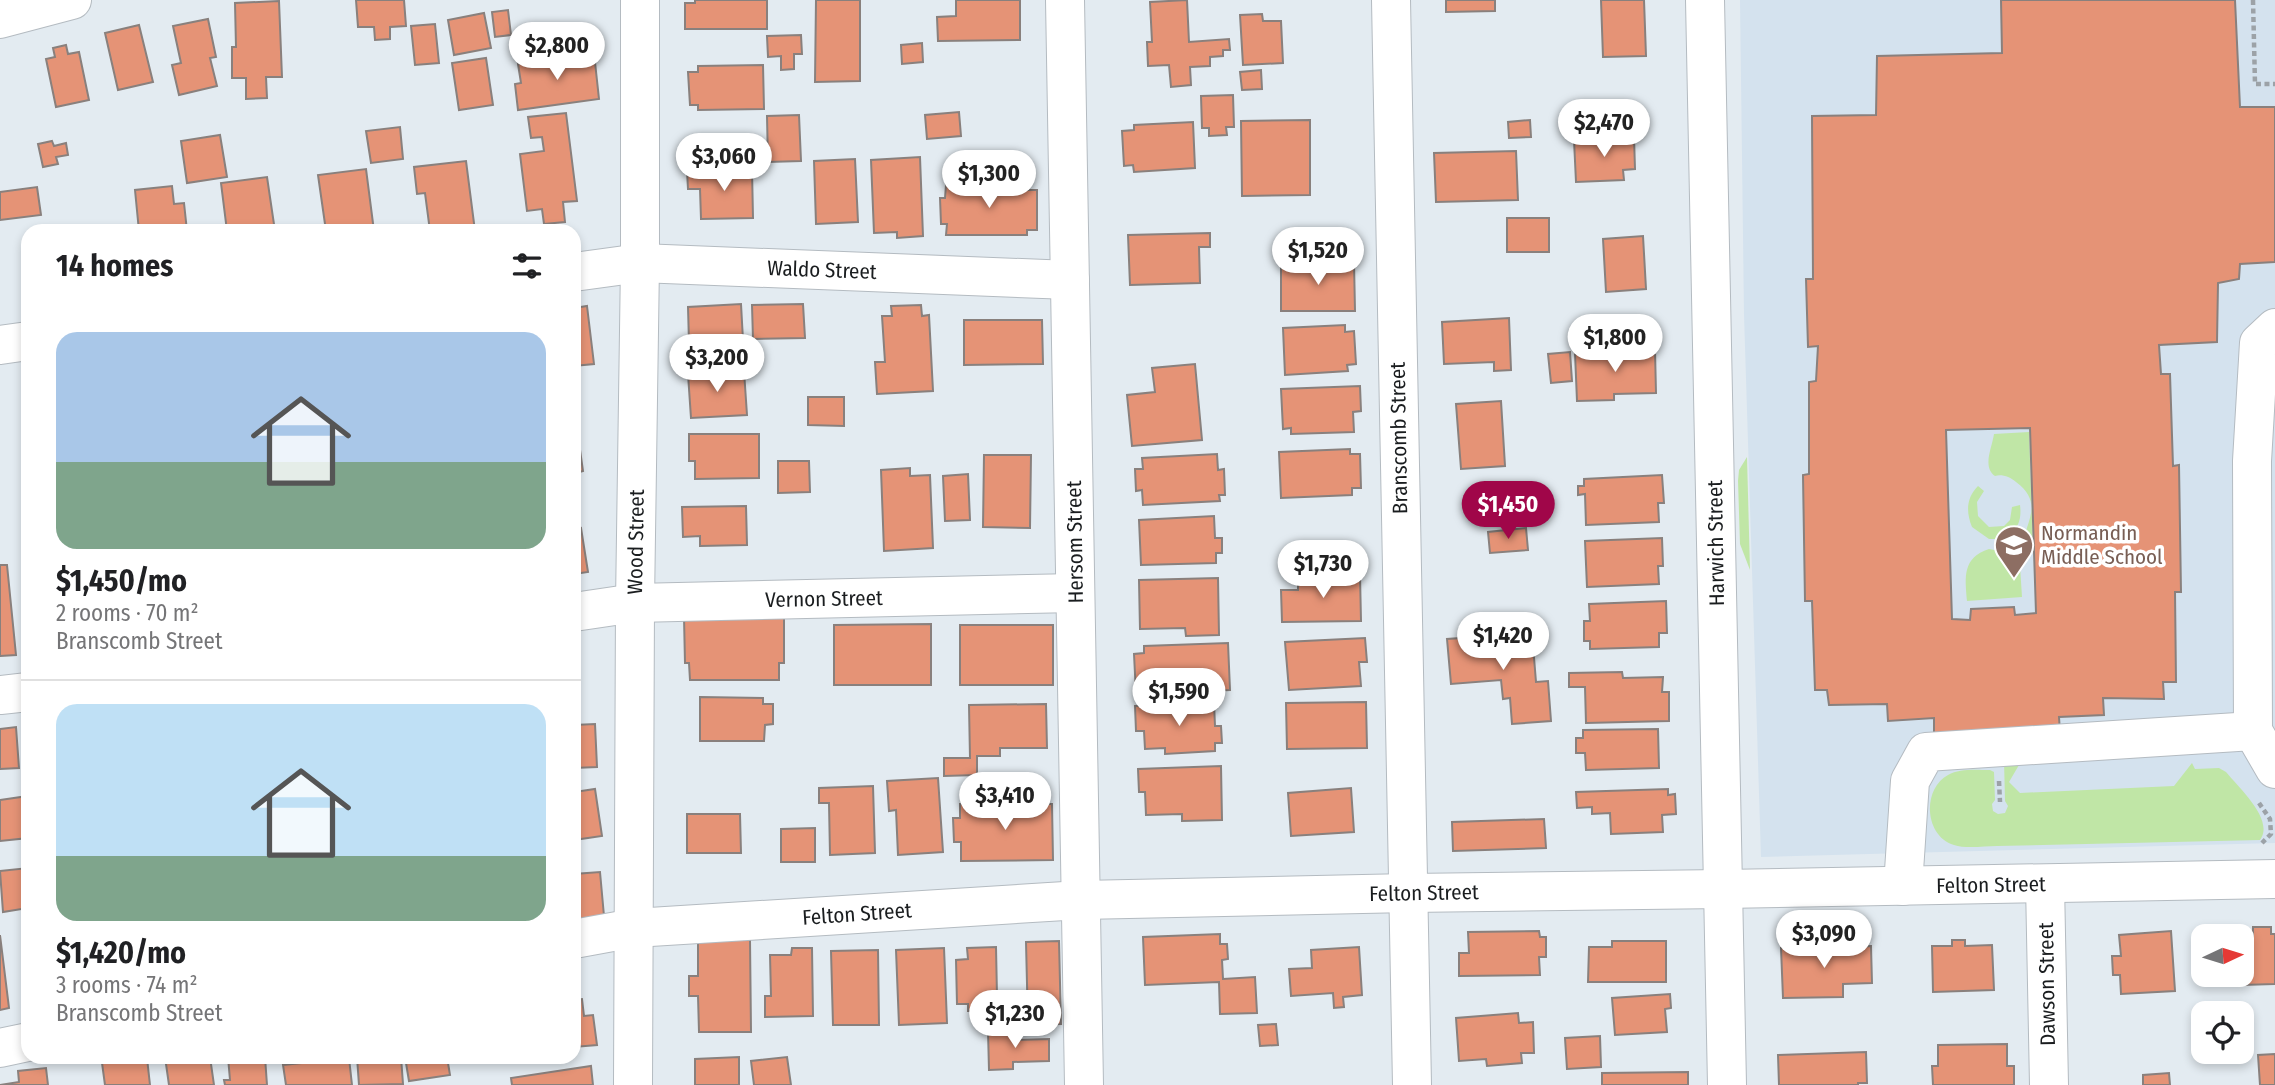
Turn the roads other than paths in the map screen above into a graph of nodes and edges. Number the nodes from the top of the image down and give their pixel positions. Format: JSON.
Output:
{"nodes":[{"id":1,"x":72,"y":0,"type":"edge"},
{"id":2,"x":640,"y":0,"type":"edge"},
{"id":3,"x":1065,"y":0,"type":"edge"},
{"id":4,"x":1391,"y":0,"type":"edge"},
{"id":5,"x":1705,"y":0,"type":"edge"},
{"id":6,"x":0,"y":19,"type":"edge"},
{"id":7,"x":640,"y":263,"type":"junction"},
{"id":8,"x":581,"y":271,"type":"edge"},
{"id":9,"x":1070,"y":280,"type":"junction"},
{"id":10,"x":2275,"y":328,"type":"edge"},
{"id":11,"x":21,"y":342,"type":"edge"},
{"id":12,"x":0,"y":345,"type":"edge"},
{"id":13,"x":1075,"y":593,"type":"junction"},
{"id":14,"x":635,"y":603,"type":"junction"},
{"id":15,"x":581,"y":611,"type":"edge"},
{"id":16,"x":21,"y":693,"type":"edge"},
{"id":17,"x":0,"y":695,"type":"edge"},
{"id":18,"x":2253,"y":731,"type":"junction"},
{"id":19,"x":2275,"y":769,"type":"edge"},
{"id":20,"x":2275,"y":879,"type":"edge"},
{"id":21,"x":2045,"y":884,"type":"junction"},
{"id":22,"x":1903,"y":886,"type":"junction"},
{"id":23,"x":1723,"y":890,"type":"junction"},
{"id":24,"x":1409,"y":892,"type":"junction"},
{"id":25,"x":1081,"y":900,"type":"junction"},
{"id":26,"x":634,"y":928,"type":"junction"},
{"id":27,"x":581,"y":938,"type":"edge"},
{"id":28,"x":21,"y":1044,"type":"edge"},
{"id":29,"x":0,"y":1048,"type":"edge"},
{"id":30,"x":633,"y":1085,"type":"edge"},
{"id":31,"x":1084,"y":1085,"type":"edge"},
{"id":32,"x":1412,"y":1085,"type":"edge"},
{"id":33,"x":1727,"y":1085,"type":"edge"},
{"id":34,"x":2049,"y":1085,"type":"edge"}],
"edges":[{"from":1,"to":6,"type":"street"},
{"from":2,"to":7,"type":"street","name":"Wood Street"},
{"from":3,"to":9,"type":"street","name":"Hersom Street"},
{"from":4,"to":24,"type":"street","name":"Branscomb Street"},
{"from":5,"to":23,"type":"street","name":"Harwich Street"},
{"from":7,"to":8,"type":"street","name":"Waldo Street"},
{"from":7,"to":9,"type":"street","name":"Waldo Street"},
{"from":7,"to":14,"type":"street","name":"Wood Street"},
{"from":9,"to":13,"type":"street","name":"Hersom Street"},
{"from":10,"to":18,"type":"street"},
{"from":11,"to":12,"type":"street"},
{"from":13,"to":14,"type":"street","name":"Vernon Street"},
{"from":13,"to":25,"type":"street","name":"Hersom Street"},
{"from":14,"to":15,"type":"street","name":"Vernon Street"},
{"from":14,"to":26,"type":"street","name":"Wood Street"},
{"from":16,"to":17,"type":"street"},
{"from":18,"to":19,"type":"street"},
{"from":18,"to":22,"type":"street"},
{"from":20,"to":21,"type":"street","name":"Felton Street"},
{"from":21,"to":22,"type":"street","name":"Felton Street"},
{"from":21,"to":34,"type":"street","name":"Dawson Street"},
{"from":22,"to":23,"type":"street","name":"Felton Street"},
{"from":23,"to":24,"type":"street","name":"Felton Street"},
{"from":23,"to":33,"type":"street","name":"Harwich Street"},
{"from":24,"to":25,"type":"street","name":"Felton Street"},
{"from":24,"to":32,"type":"street","name":"Branscomb Street"},
{"from":25,"to":26,"type":"street","name":"Felton Street"},
{"from":25,"to":31,"type":"street","name":"Hersom Street"},
{"from":26,"to":27,"type":"street","name":"Felton Street"},
{"from":26,"to":30,"type":"street","name":"Wood Street"},
{"from":28,"to":29,"type":"street"}]}
